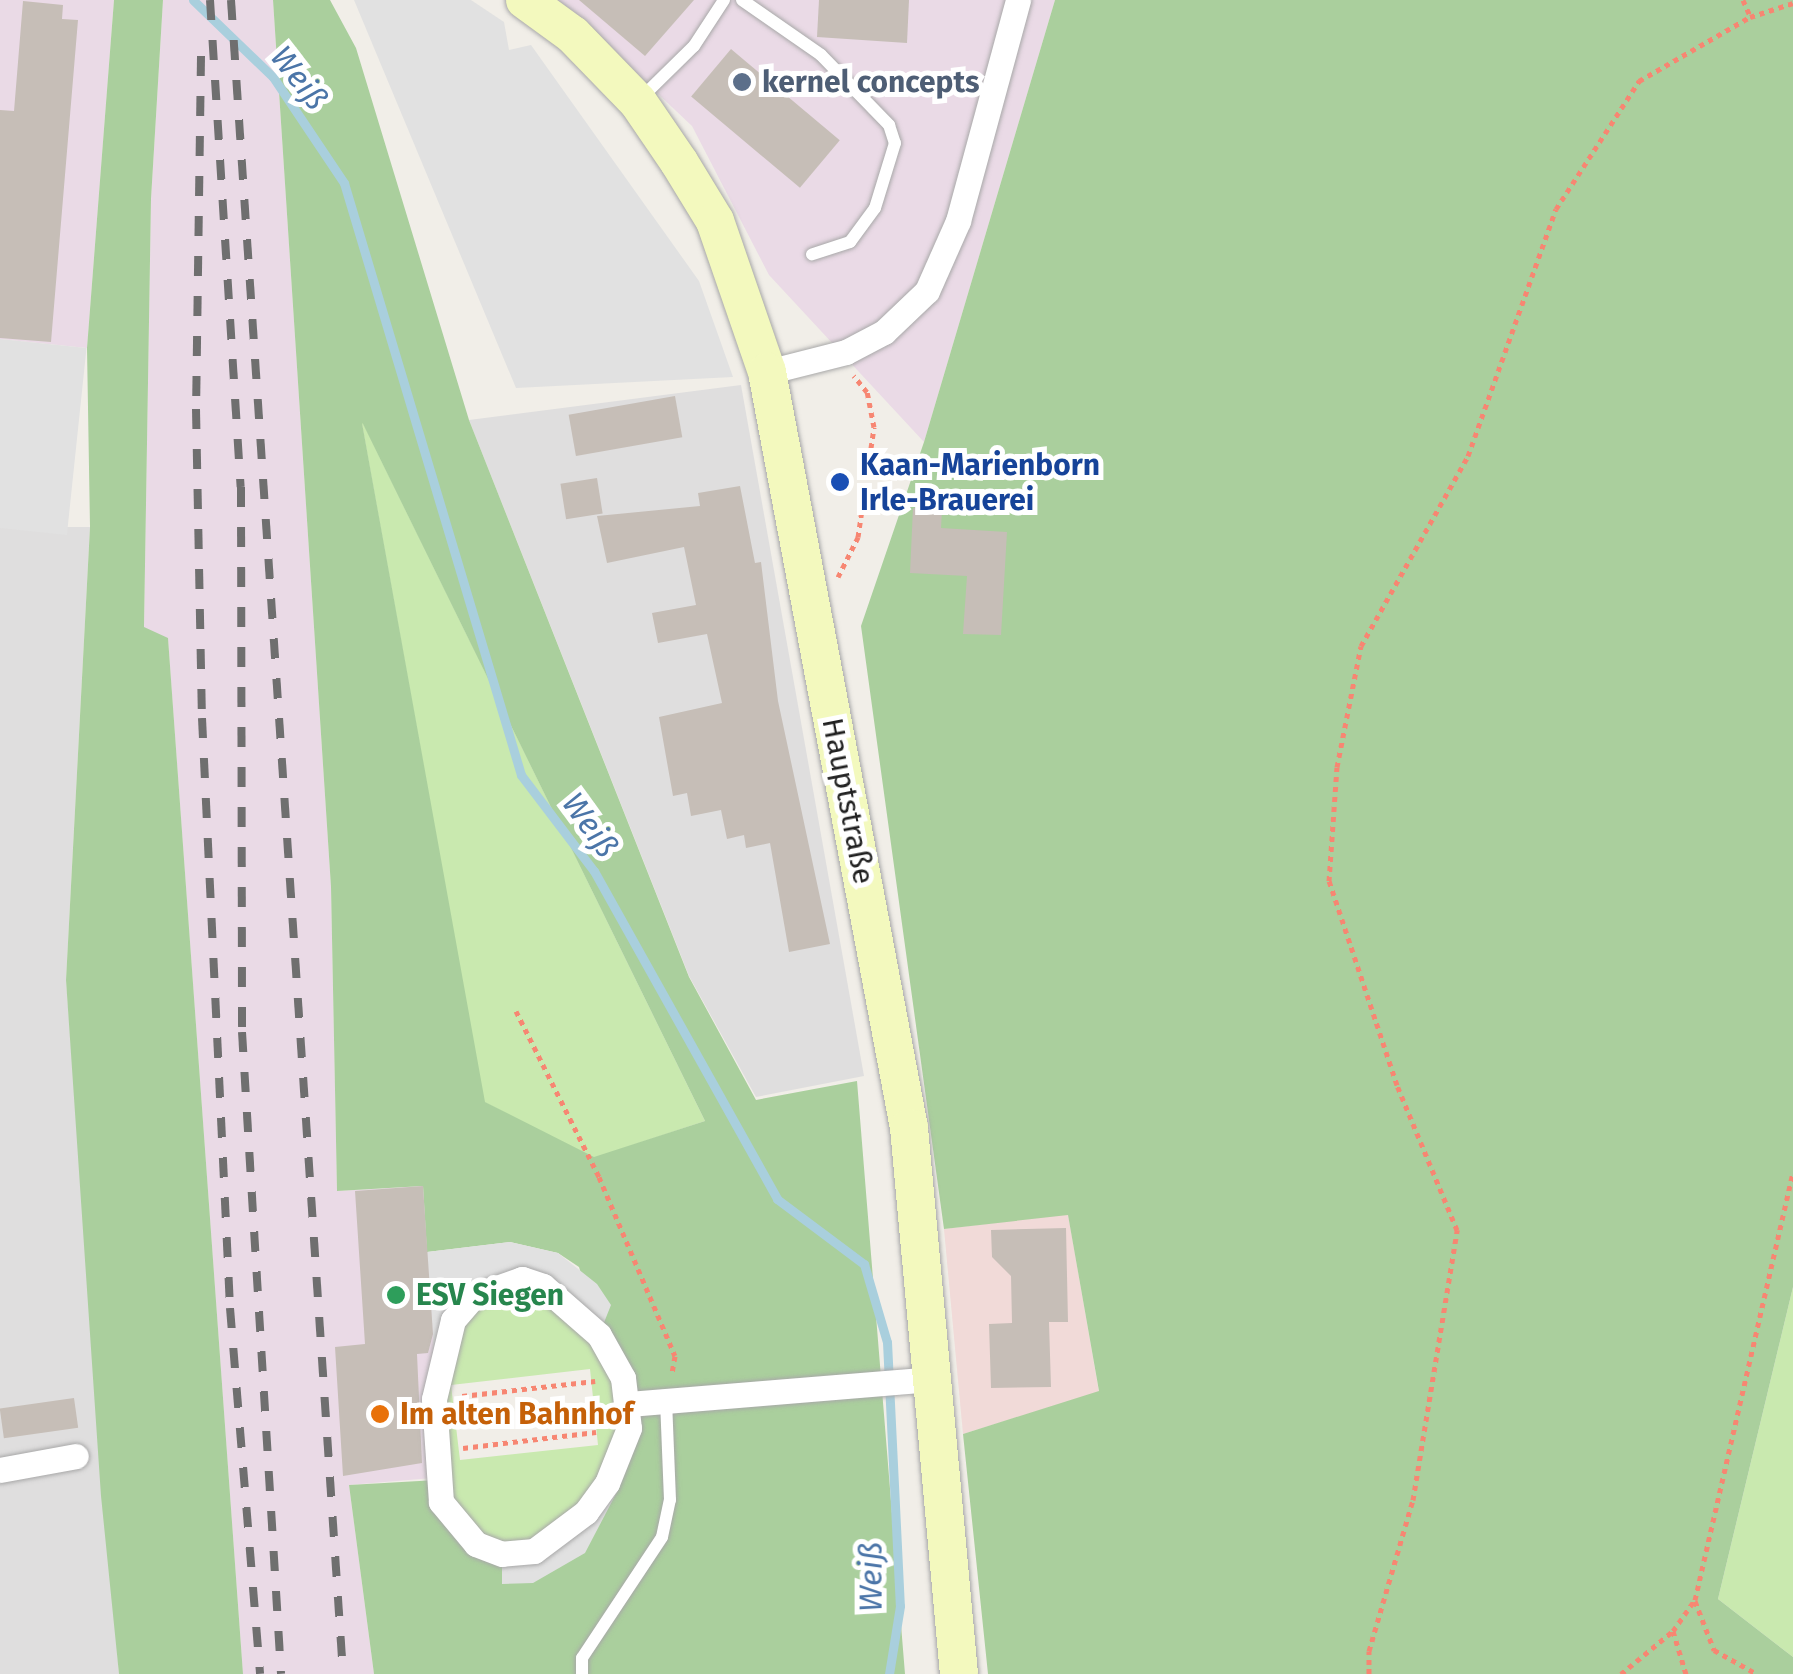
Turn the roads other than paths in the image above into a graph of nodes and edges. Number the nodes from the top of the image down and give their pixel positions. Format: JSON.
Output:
{"nodes":[{"id":1,"x":525,"y":0,"type":"edge"},
{"id":2,"x":724,"y":0,"type":"edge"},
{"id":3,"x":742,"y":0,"type":"edge"},
{"id":4,"x":1018,"y":0,"type":"edge"},
{"id":5,"x":638,"y":102,"type":"junction"},
{"id":6,"x":812,"y":254,"type":"dead end"},
{"id":7,"x":767,"y":372,"type":"junction"},
{"id":8,"x":919,"y":1380,"type":"junction"},
{"id":9,"x":666,"y":1401,"type":"junction"},
{"id":10,"x":629,"y":1404,"type":"junction"},
{"id":11,"x":76,"y":1456,"type":"dead end"},
{"id":12,"x":0,"y":1470,"type":"edge"},
{"id":13,"x":582,"y":1674,"type":"edge"},
{"id":14,"x":959,"y":1674,"type":"edge"}],
"edges":[{"from":1,"to":5,"type":"main road","name":"Hauptstraße"},
{"from":2,"to":5,"type":"lane"},
{"from":3,"to":6,"type":"lane"},
{"from":4,"to":7,"type":"street"},
{"from":5,"to":7,"type":"main road","name":"Hauptstraße"},
{"from":7,"to":8,"type":"main road","name":"Hauptstraße"},
{"from":8,"to":9,"type":"street"},
{"from":8,"to":14,"type":"main road","name":"Hauptstraße"},
{"from":9,"to":10,"type":"street"},
{"from":9,"to":13,"type":"lane"},
{"from":10,"to":10,"type":"street"},
{"from":11,"to":12,"type":"street"}]}
